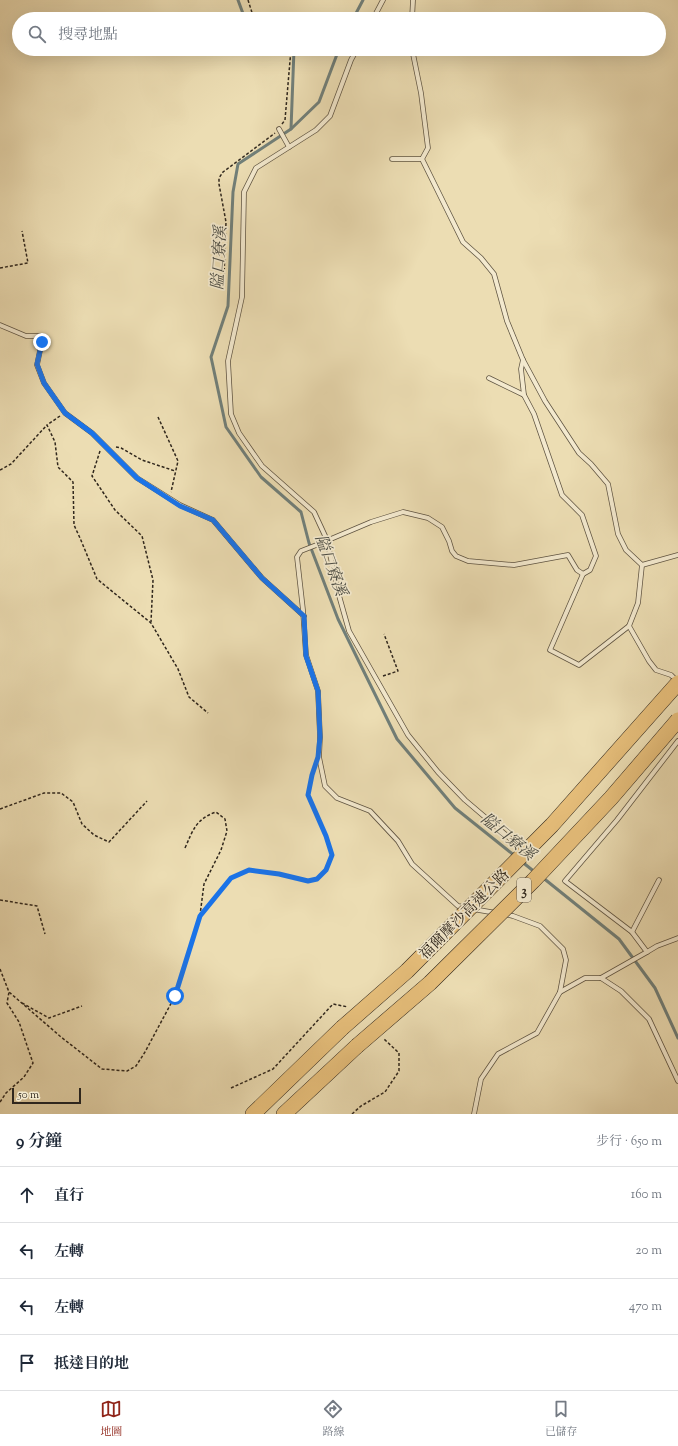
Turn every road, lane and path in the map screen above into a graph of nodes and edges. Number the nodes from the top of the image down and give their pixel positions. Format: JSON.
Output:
{"nodes":[{"id":1,"x":248,"y":0,"type":"edge"},
{"id":2,"x":383,"y":0,"type":"edge"},
{"id":3,"x":412,"y":0,"type":"edge"},
{"id":4,"x":252,"y":12,"type":"edge"},
{"id":5,"x":377,"y":12,"type":"edge"},
{"id":6,"x":412,"y":12,"type":"edge"},
{"id":7,"x":290,"y":56,"type":"edge"},
{"id":8,"x":353,"y":56,"type":"edge"},
{"id":9,"x":413,"y":56,"type":"edge"},
{"id":10,"x":279,"y":130,"type":"junction"},
{"id":11,"x":289,"y":147,"type":"junction"},
{"id":12,"x":392,"y":159,"type":"dead end"},
{"id":13,"x":422,"y":159,"type":"junction"},
{"id":14,"x":22,"y":231,"type":"dead end"},
{"id":15,"x":0,"y":268,"type":"edge"},
{"id":16,"x":224,"y":276,"type":"dead end"},
{"id":17,"x":0,"y":325,"type":"edge"},
{"id":18,"x":523,"y":360,"type":"junction"},
{"id":19,"x":490,"y":378,"type":"dead end"},
{"id":20,"x":524,"y":395,"type":"junction"},
{"id":21,"x":65,"y":413,"type":"junction"},
{"id":22,"x":158,"y":417,"type":"dead end"},
{"id":23,"x":47,"y":425,"type":"junction"},
{"id":24,"x":106,"y":446,"type":"junction"},
{"id":25,"x":0,"y":470,"type":"edge"},
{"id":26,"x":175,"y":471,"type":"junction"},
{"id":27,"x":170,"y":499,"type":"junction"},
{"id":28,"x":326,"y":540,"type":"junction"},
{"id":29,"x":678,"y":555,"type":"edge"},
{"id":30,"x":642,"y":565,"type":"junction"},
{"id":31,"x":583,"y":574,"type":"junction"},
{"id":32,"x":304,"y":616,"type":"junction"},
{"id":33,"x":151,"y":623,"type":"junction"},
{"id":34,"x":629,"y":626,"type":"junction"},
{"id":35,"x":384,"y":634,"type":"dead end"},
{"id":36,"x":375,"y":678,"type":"junction"},
{"id":37,"x":678,"y":682,"type":"edge"},
{"id":38,"x":208,"y":713,"type":"dead end"},
{"id":39,"x":678,"y":720,"type":"edge"},
{"id":40,"x":678,"y":741,"type":"edge"},
{"id":41,"x":318,"y":757,"type":"junction"},
{"id":42,"x":147,"y":801,"type":"dead end"},
{"id":43,"x":0,"y":809,"type":"edge"},
{"id":44,"x":520,"y":847,"type":"dead end"},
{"id":45,"x":185,"y":848,"type":"dead end"},
{"id":46,"x":659,"y":880,"type":"dead end"},
{"id":47,"x":0,"y":900,"type":"edge"},
{"id":48,"x":200,"y":916,"type":"junction"},
{"id":49,"x":632,"y":932,"type":"junction"},
{"id":50,"x":45,"y":934,"type":"dead end"},
{"id":51,"x":678,"y":938,"type":"edge"},
{"id":52,"x":647,"y":952,"type":"junction"},
{"id":53,"x":0,"y":969,"type":"edge"},
{"id":54,"x":601,"y":978,"type":"junction"},
{"id":55,"x":9,"y":992,"type":"junction"},
{"id":56,"x":560,"y":992,"type":"junction"},
{"id":57,"x":18,"y":1000,"type":"junction"},
{"id":58,"x":82,"y":1006,"type":"dead end"},
{"id":59,"x":678,"y":1081,"type":"edge"},
{"id":60,"x":0,"y":1102,"type":"edge"},
{"id":61,"x":253,"y":1114,"type":"edge"},
{"id":62,"x":284,"y":1114,"type":"edge"},
{"id":63,"x":474,"y":1114,"type":"edge"}],
"edges":[{"from":1,"to":4,"type":"path"},
{"from":2,"to":5,"type":"lane"},
{"from":3,"to":6,"type":"lane"},
{"from":7,"to":10,"type":"path"},
{"from":8,"to":11,"type":"lane"},
{"from":9,"to":13,"type":"lane"},
{"from":10,"to":11,"type":"lane"},
{"from":10,"to":16,"type":"path"},
{"from":11,"to":28,"type":"lane"},
{"from":12,"to":13,"type":"lane"},
{"from":13,"to":18,"type":"lane"},
{"from":14,"to":15,"type":"path"},
{"from":17,"to":21,"type":"lane"},
{"from":18,"to":20,"type":"lane"},
{"from":18,"to":30,"type":"lane"},
{"from":19,"to":20,"type":"lane"},
{"from":20,"to":31,"type":"lane"},
{"from":21,"to":23,"type":"path"},
{"from":21,"to":24,"type":"lane"},
{"from":22,"to":26,"type":"path"},
{"from":23,"to":25,"type":"path"},
{"from":23,"to":33,"type":"path"},
{"from":24,"to":26,"type":"path"},
{"from":24,"to":27,"type":"lane"},
{"from":24,"to":33,"type":"path"},
{"from":26,"to":27,"type":"path"},
{"from":27,"to":32,"type":"lane"},
{"from":28,"to":31,"type":"lane"},
{"from":28,"to":32,"type":"lane"},
{"from":28,"to":36,"type":"lane"},
{"from":29,"to":30,"type":"lane"},
{"from":30,"to":34,"type":"lane"},
{"from":31,"to":34,"type":"lane"},
{"from":32,"to":41,"type":"lane"},
{"from":33,"to":38,"type":"path"},
{"from":34,"to":37,"type":"lane"},
{"from":35,"to":36,"type":"path"},
{"from":36,"to":44,"type":"lane"},
{"from":37,"to":61,"type":"highway","name":"福爾摩沙高速公路","number":"3","bridge":true},
{"from":39,"to":62,"type":"highway","name":"福爾摩沙高速公路","number":"3","bridge":true},
{"from":40,"to":49,"type":"lane"},
{"from":41,"to":48,"type":"path"},
{"from":41,"to":56,"type":"lane"},
{"from":42,"to":43,"type":"path"},
{"from":45,"to":48,"type":"path"},
{"from":46,"to":49,"type":"lane"},
{"from":47,"to":50,"type":"path"},
{"from":48,"to":57,"type":"path"},
{"from":49,"to":52,"type":"lane"},
{"from":51,"to":52,"type":"lane"},
{"from":52,"to":54,"type":"lane"},
{"from":53,"to":55,"type":"path"},
{"from":54,"to":56,"type":"lane"},
{"from":54,"to":59,"type":"lane"},
{"from":55,"to":57,"type":"path"},
{"from":55,"to":60,"type":"path"},
{"from":56,"to":63,"type":"lane"},
{"from":57,"to":58,"type":"path"}]}
